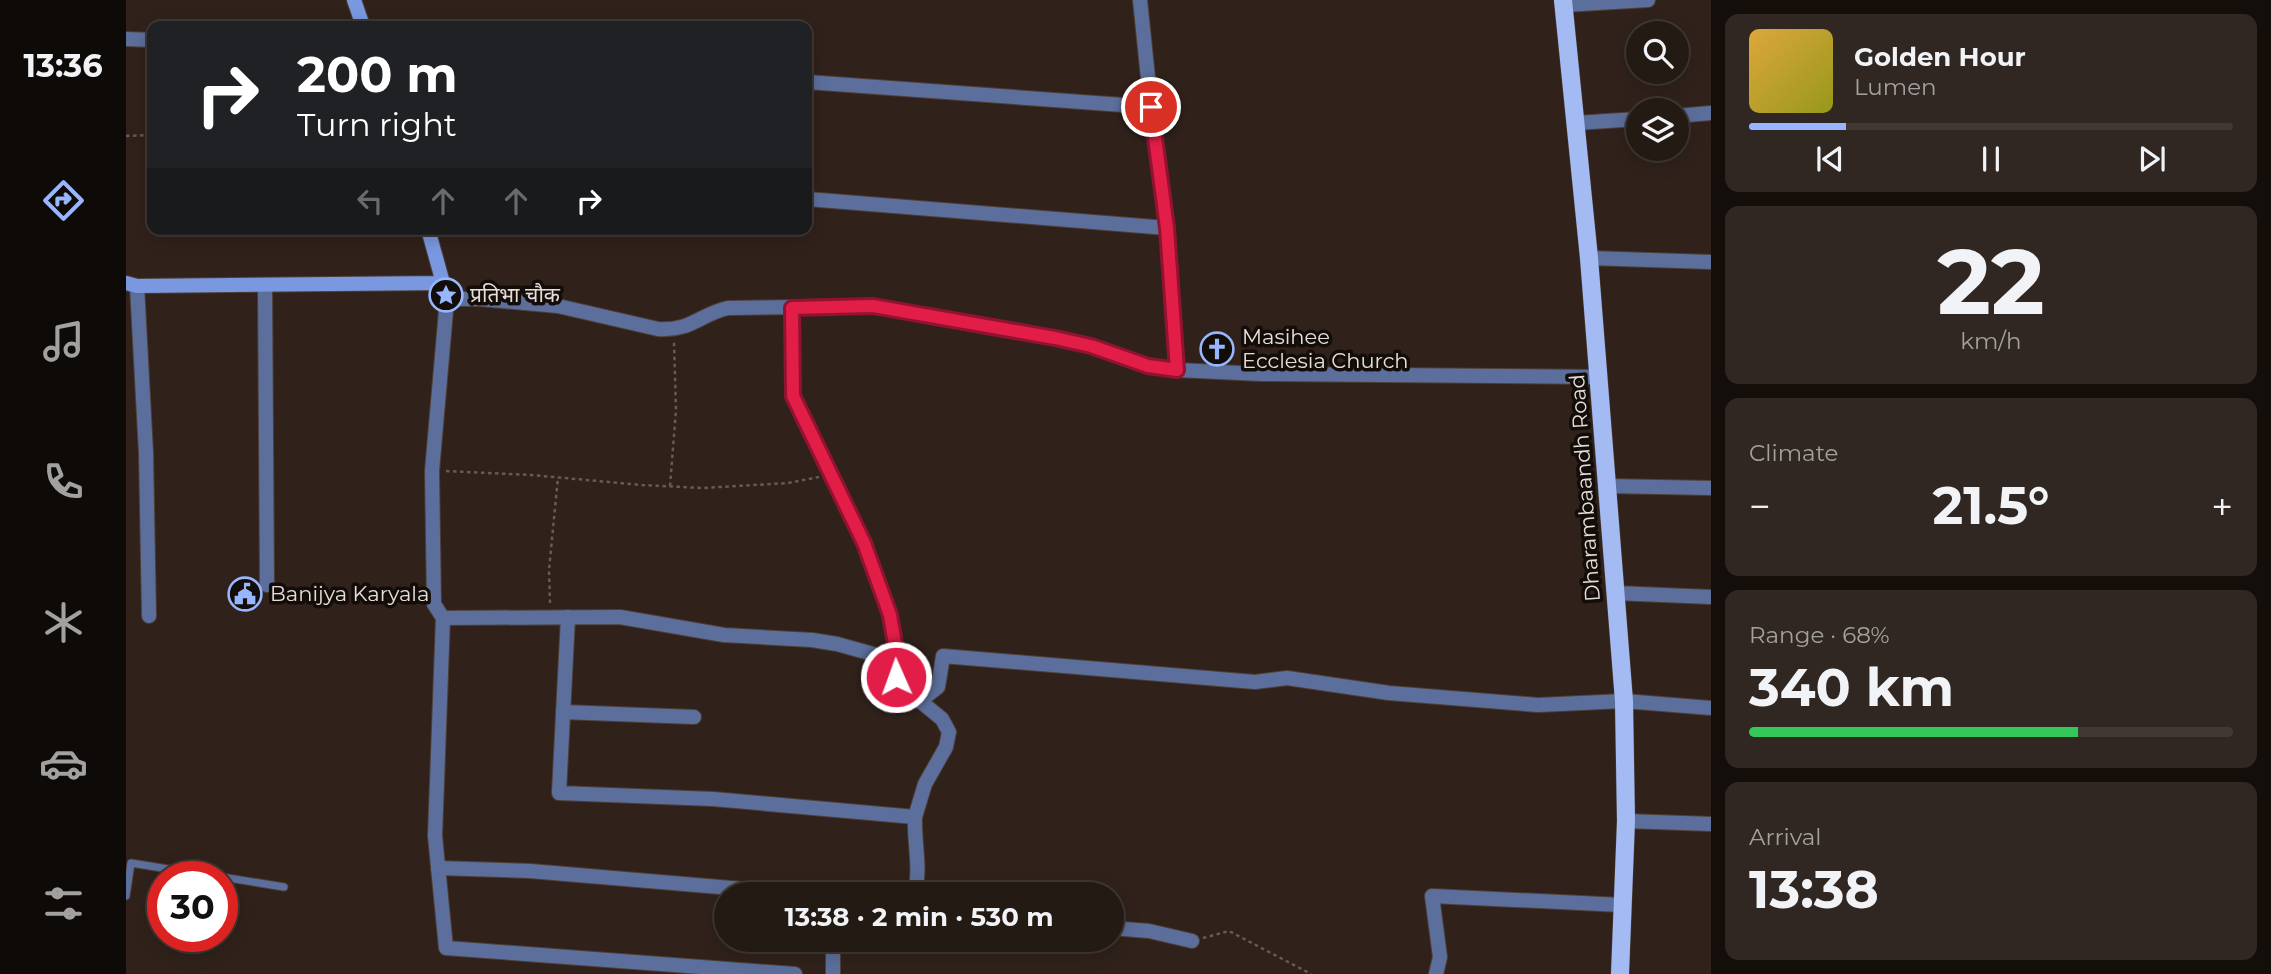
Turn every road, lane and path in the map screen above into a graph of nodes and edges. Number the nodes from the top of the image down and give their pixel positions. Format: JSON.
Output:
{"nodes":[{"id":1,"x":354,"y":0,"type":"edge"},
{"id":2,"x":1140,"y":0,"type":"edge"},
{"id":3,"x":1648,"y":0,"type":"edge"},
{"id":4,"x":1563,"y":2,"type":"edge"},
{"id":5,"x":361,"y":21,"type":"edge"},
{"id":6,"x":126,"y":39,"type":"edge"},
{"id":7,"x":147,"y":40,"type":"edge"},
{"id":8,"x":812,"y":82,"type":"edge"},
{"id":9,"x":1151,"y":107,"type":"junction"},
{"id":10,"x":1711,"y":113,"type":"edge"},
{"id":11,"x":1689,"y":115,"type":"edge"},
{"id":12,"x":1626,"y":120,"type":"edge"},
{"id":13,"x":1576,"y":123,"type":"junction"},
{"id":14,"x":147,"y":135,"type":"edge"},
{"id":15,"x":126,"y":136,"type":"edge"},
{"id":16,"x":812,"y":199,"type":"edge"},
{"id":17,"x":1167,"y":228,"type":"junction"},
{"id":18,"x":430,"y":235,"type":"edge"},
{"id":19,"x":1589,"y":258,"type":"junction"},
{"id":20,"x":1711,"y":262,"type":"edge"},
{"id":21,"x":443,"y":283,"type":"junction"},
{"id":22,"x":131,"y":284,"type":"edge"},
{"id":23,"x":265,"y":286,"type":"junction"},
{"id":24,"x":447,"y":299,"type":"junction"},
{"id":25,"x":792,"y":308,"type":"junction"},
{"id":26,"x":674,"y":330,"type":"junction"},
{"id":27,"x":1177,"y":370,"type":"junction"},
{"id":28,"x":1600,"y":377,"type":"junction"},
{"id":29,"x":432,"y":471,"type":"junction"},
{"id":30,"x":831,"y":475,"type":"junction"},
{"id":31,"x":558,"y":477,"type":"junction"},
{"id":32,"x":670,"y":486,"type":"junction"},
{"id":33,"x":1607,"y":486,"type":"junction"},
{"id":34,"x":1711,"y":488,"type":"edge"},
{"id":35,"x":267,"y":585,"type":"dead end"},
{"id":36,"x":1615,"y":593,"type":"junction"},
{"id":37,"x":1711,"y":597,"type":"edge"},
{"id":38,"x":149,"y":616,"type":"dead end"},
{"id":39,"x":551,"y":617,"type":"junction"},
{"id":40,"x":568,"y":617,"type":"junction"},
{"id":41,"x":443,"y":618,"type":"junction"},
{"id":42,"x":893,"y":666,"type":"junction"},
{"id":43,"x":920,"y":701,"type":"junction"},
{"id":44,"x":1624,"y":701,"type":"junction"},
{"id":45,"x":1711,"y":708,"type":"edge"},
{"id":46,"x":563,"y":712,"type":"junction"},
{"id":47,"x":694,"y":717,"type":"dead end"},
{"id":48,"x":915,"y":817,"type":"junction"},
{"id":49,"x":1626,"y":821,"type":"junction"},
{"id":50,"x":1711,"y":824,"type":"edge"},
{"id":51,"x":147,"y":866,"type":"edge"},
{"id":52,"x":438,"y":868,"type":"junction"},
{"id":53,"x":238,"y":880,"type":"edge"},
{"id":54,"x":916,"y":882,"type":"edge"},
{"id":55,"x":284,"y":887,"type":"dead end"},
{"id":56,"x":714,"y":887,"type":"edge"},
{"id":57,"x":126,"y":896,"type":"edge"},
{"id":58,"x":1622,"y":905,"type":"junction"},
{"id":59,"x":1124,"y":929,"type":"edge"},
{"id":60,"x":1192,"y":941,"type":"joint"},
{"id":61,"x":833,"y":952,"type":"edge"},
{"id":62,"x":795,"y":974,"type":"edge"},
{"id":63,"x":833,"y":974,"type":"edge"},
{"id":64,"x":1311,"y":974,"type":"edge"},
{"id":65,"x":1436,"y":974,"type":"edge"},
{"id":66,"x":1619,"y":974,"type":"edge"}],
"edges":[{"from":1,"to":5,"type":"street"},
{"from":2,"to":9,"type":"street"},
{"from":3,"to":4,"type":"street"},
{"from":4,"to":13,"type":"main road","name":"Dharambaandh Road"},
{"from":6,"to":7,"type":"street"},
{"from":8,"to":9,"type":"street"},
{"from":9,"to":17,"type":"street"},
{"from":10,"to":11,"type":"street"},
{"from":12,"to":13,"type":"street"},
{"from":13,"to":19,"type":"main road","name":"Dharambaandh Road"},
{"from":14,"to":15,"type":"path"},
{"from":16,"to":17,"type":"street"},
{"from":17,"to":27,"type":"street"},
{"from":18,"to":21,"type":"street"},
{"from":19,"to":20,"type":"street"},
{"from":19,"to":28,"type":"main road","name":"Dharambaandh Road"},
{"from":21,"to":23,"type":"street"},
{"from":21,"to":24,"type":"street"},
{"from":22,"to":23,"type":"street"},
{"from":22,"to":38,"type":"street"},
{"from":23,"to":35,"type":"street"},
{"from":24,"to":26,"type":"street"},
{"from":24,"to":29,"type":"street"},
{"from":25,"to":26,"type":"street"},
{"from":25,"to":27,"type":"street"},
{"from":25,"to":30,"type":"street"},
{"from":26,"to":32,"type":"path"},
{"from":27,"to":28,"type":"street"},
{"from":28,"to":33,"type":"main road","name":"Dharambaandh Road"},
{"from":29,"to":31,"type":"path"},
{"from":29,"to":41,"type":"street"},
{"from":30,"to":32,"type":"path"},
{"from":30,"to":42,"type":"street"},
{"from":31,"to":32,"type":"path"},
{"from":31,"to":39,"type":"path"},
{"from":33,"to":34,"type":"street"},
{"from":33,"to":36,"type":"main road","name":"Dharambaandh Road"},
{"from":36,"to":37,"type":"street"},
{"from":36,"to":44,"type":"main road","name":"Dharambaandh Road"},
{"from":39,"to":40,"type":"street"},
{"from":39,"to":41,"type":"street"},
{"from":40,"to":42,"type":"street"},
{"from":40,"to":46,"type":"street"},
{"from":41,"to":52,"type":"street"},
{"from":42,"to":43,"type":"street"},
{"from":43,"to":44,"type":"street"},
{"from":43,"to":48,"type":"street"},
{"from":44,"to":45,"type":"street"},
{"from":44,"to":49,"type":"main road","name":"Dharambaandh Road"},
{"from":46,"to":47,"type":"street"},
{"from":46,"to":48,"type":"street"},
{"from":48,"to":54,"type":"street"},
{"from":49,"to":50,"type":"street"},
{"from":49,"to":58,"type":"main road","name":"Dharambaandh Road"},
{"from":51,"to":57,"type":"lane"},
{"from":52,"to":56,"type":"street"},
{"from":52,"to":62,"type":"street"},
{"from":53,"to":55,"type":"lane"},
{"from":58,"to":65,"type":"street"},
{"from":58,"to":66,"type":"main road","name":"Dharambaandh Road"},
{"from":59,"to":60,"type":"street"},
{"from":60,"to":64,"type":"path"},
{"from":61,"to":63,"type":"street"}]}
